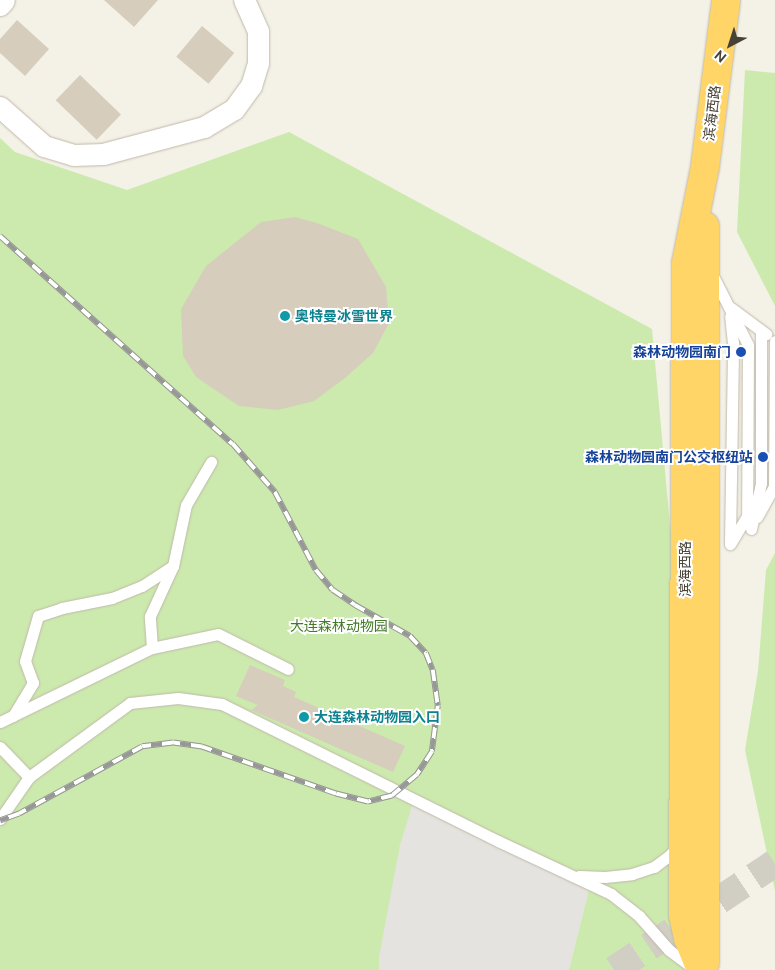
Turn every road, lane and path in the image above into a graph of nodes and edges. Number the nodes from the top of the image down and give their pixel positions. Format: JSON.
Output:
{"nodes":[{"id":1,"x":4,"y":0,"type":"edge"},
{"id":2,"x":244,"y":0,"type":"edge"},
{"id":3,"x":726,"y":0,"type":"edge"},
{"id":4,"x":0,"y":5,"type":"edge"},
{"id":5,"x":0,"y":107,"type":"edge"},
{"id":6,"x":696,"y":263,"type":"junction"},
{"id":7,"x":730,"y":306,"type":"junction"},
{"id":8,"x":761,"y":331,"type":"junction"},
{"id":9,"x":775,"y":341,"type":"edge"},
{"id":10,"x":211,"y":462,"type":"dead end"},
{"id":11,"x":775,"y":486,"type":"edge"},
{"id":12,"x":751,"y":529,"type":"junction"},
{"id":13,"x":711,"y":544,"type":"junction"},
{"id":14,"x":173,"y":566,"type":"junction"},
{"id":15,"x":152,"y":648,"type":"junction"},
{"id":16,"x":288,"y":669,"type":"dead end"},
{"id":17,"x":13,"y":716,"type":"junction"},
{"id":18,"x":0,"y":722,"type":"edge"},
{"id":19,"x":0,"y":747,"type":"edge"},
{"id":20,"x":29,"y":777,"type":"junction"},
{"id":21,"x":0,"y":819,"type":"edge"},
{"id":22,"x":684,"y":837,"type":"junction"},
{"id":23,"x":572,"y":876,"type":"junction"},
{"id":24,"x":695,"y":970,"type":"edge"},
{"id":25,"x":703,"y":970,"type":"edge"}],
"edges":[{"from":1,"to":4,"type":"street"},
{"from":2,"to":5,"type":"street"},
{"from":3,"to":6,"type":"highway","name":"滨海西路"},
{"from":6,"to":7,"type":"lane"},
{"from":6,"to":13,"type":"highway","name":"滨海西路"},
{"from":7,"to":8,"type":"lane"},
{"from":7,"to":13,"type":"lane"},
{"from":8,"to":9,"type":"lane"},
{"from":8,"to":12,"type":"lane"},
{"from":9,"to":11,"type":"lane"},
{"from":10,"to":14,"type":"lane"},
{"from":11,"to":12,"type":"lane"},
{"from":12,"to":13,"type":"lane"},
{"from":13,"to":22,"type":"highway","name":"滨海西路"},
{"from":13,"to":25,"type":"highway","name":"滨海西路"},
{"from":14,"to":15,"type":"lane"},
{"from":14,"to":17,"type":"lane"},
{"from":15,"to":16,"type":"lane"},
{"from":15,"to":17,"type":"lane"},
{"from":17,"to":18,"type":"lane"},
{"from":19,"to":20,"type":"lane"},
{"from":20,"to":21,"type":"lane"},
{"from":20,"to":23,"type":"lane"},
{"from":22,"to":23,"type":"lane"},
{"from":22,"to":25,"type":"highway","name":"滨海西路"},
{"from":23,"to":24,"type":"lane"}]}
